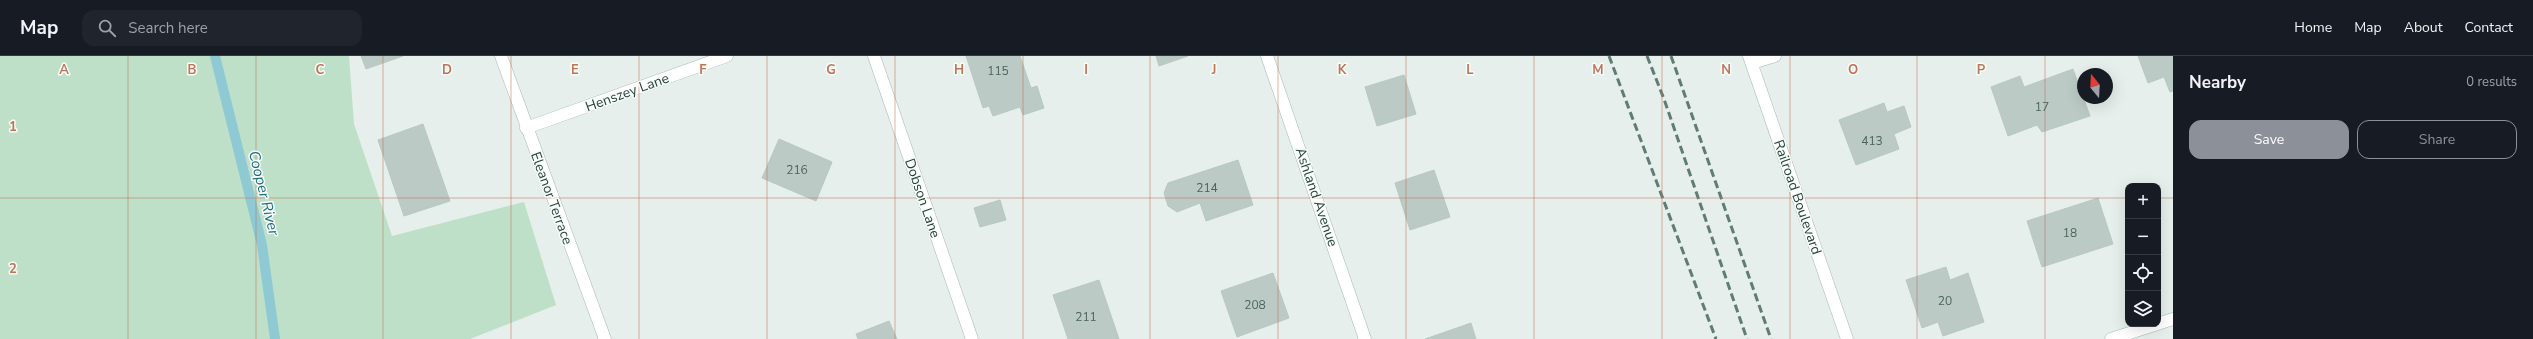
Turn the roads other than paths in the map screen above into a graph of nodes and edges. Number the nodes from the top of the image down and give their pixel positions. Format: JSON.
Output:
{"nodes":[{"id":1,"x":501,"y":56,"type":"edge"},
{"id":2,"x":727,"y":56,"type":"edge"},
{"id":3,"x":874,"y":56,"type":"edge"},
{"id":4,"x":1267,"y":56,"type":"edge"},
{"id":5,"x":1775,"y":56,"type":"edge"},
{"id":6,"x":1751,"y":60,"type":"edge"},
{"id":7,"x":526,"y":128,"type":"junction"},
{"id":8,"x":2173,"y":319,"type":"edge"},
{"id":9,"x":605,"y":339,"type":"edge"},
{"id":10,"x":972,"y":339,"type":"edge"},
{"id":11,"x":1365,"y":339,"type":"edge"},
{"id":12,"x":1847,"y":339,"type":"edge"},
{"id":13,"x":2111,"y":339,"type":"edge"}],
"edges":[{"from":1,"to":7,"type":"street","name":"Eleanor Terrace"},
{"from":2,"to":7,"type":"street","name":"Henszey Lane"},
{"from":3,"to":10,"type":"street","name":"Dobson Lane"},
{"from":4,"to":11,"type":"street","name":"Ashland Avenue"},
{"from":5,"to":6,"type":"street"},
{"from":6,"to":12,"type":"street","name":"Railroad Boulevard"},
{"from":7,"to":9,"type":"street","name":"Eleanor Terrace"},
{"from":8,"to":13,"type":"street"}]}
